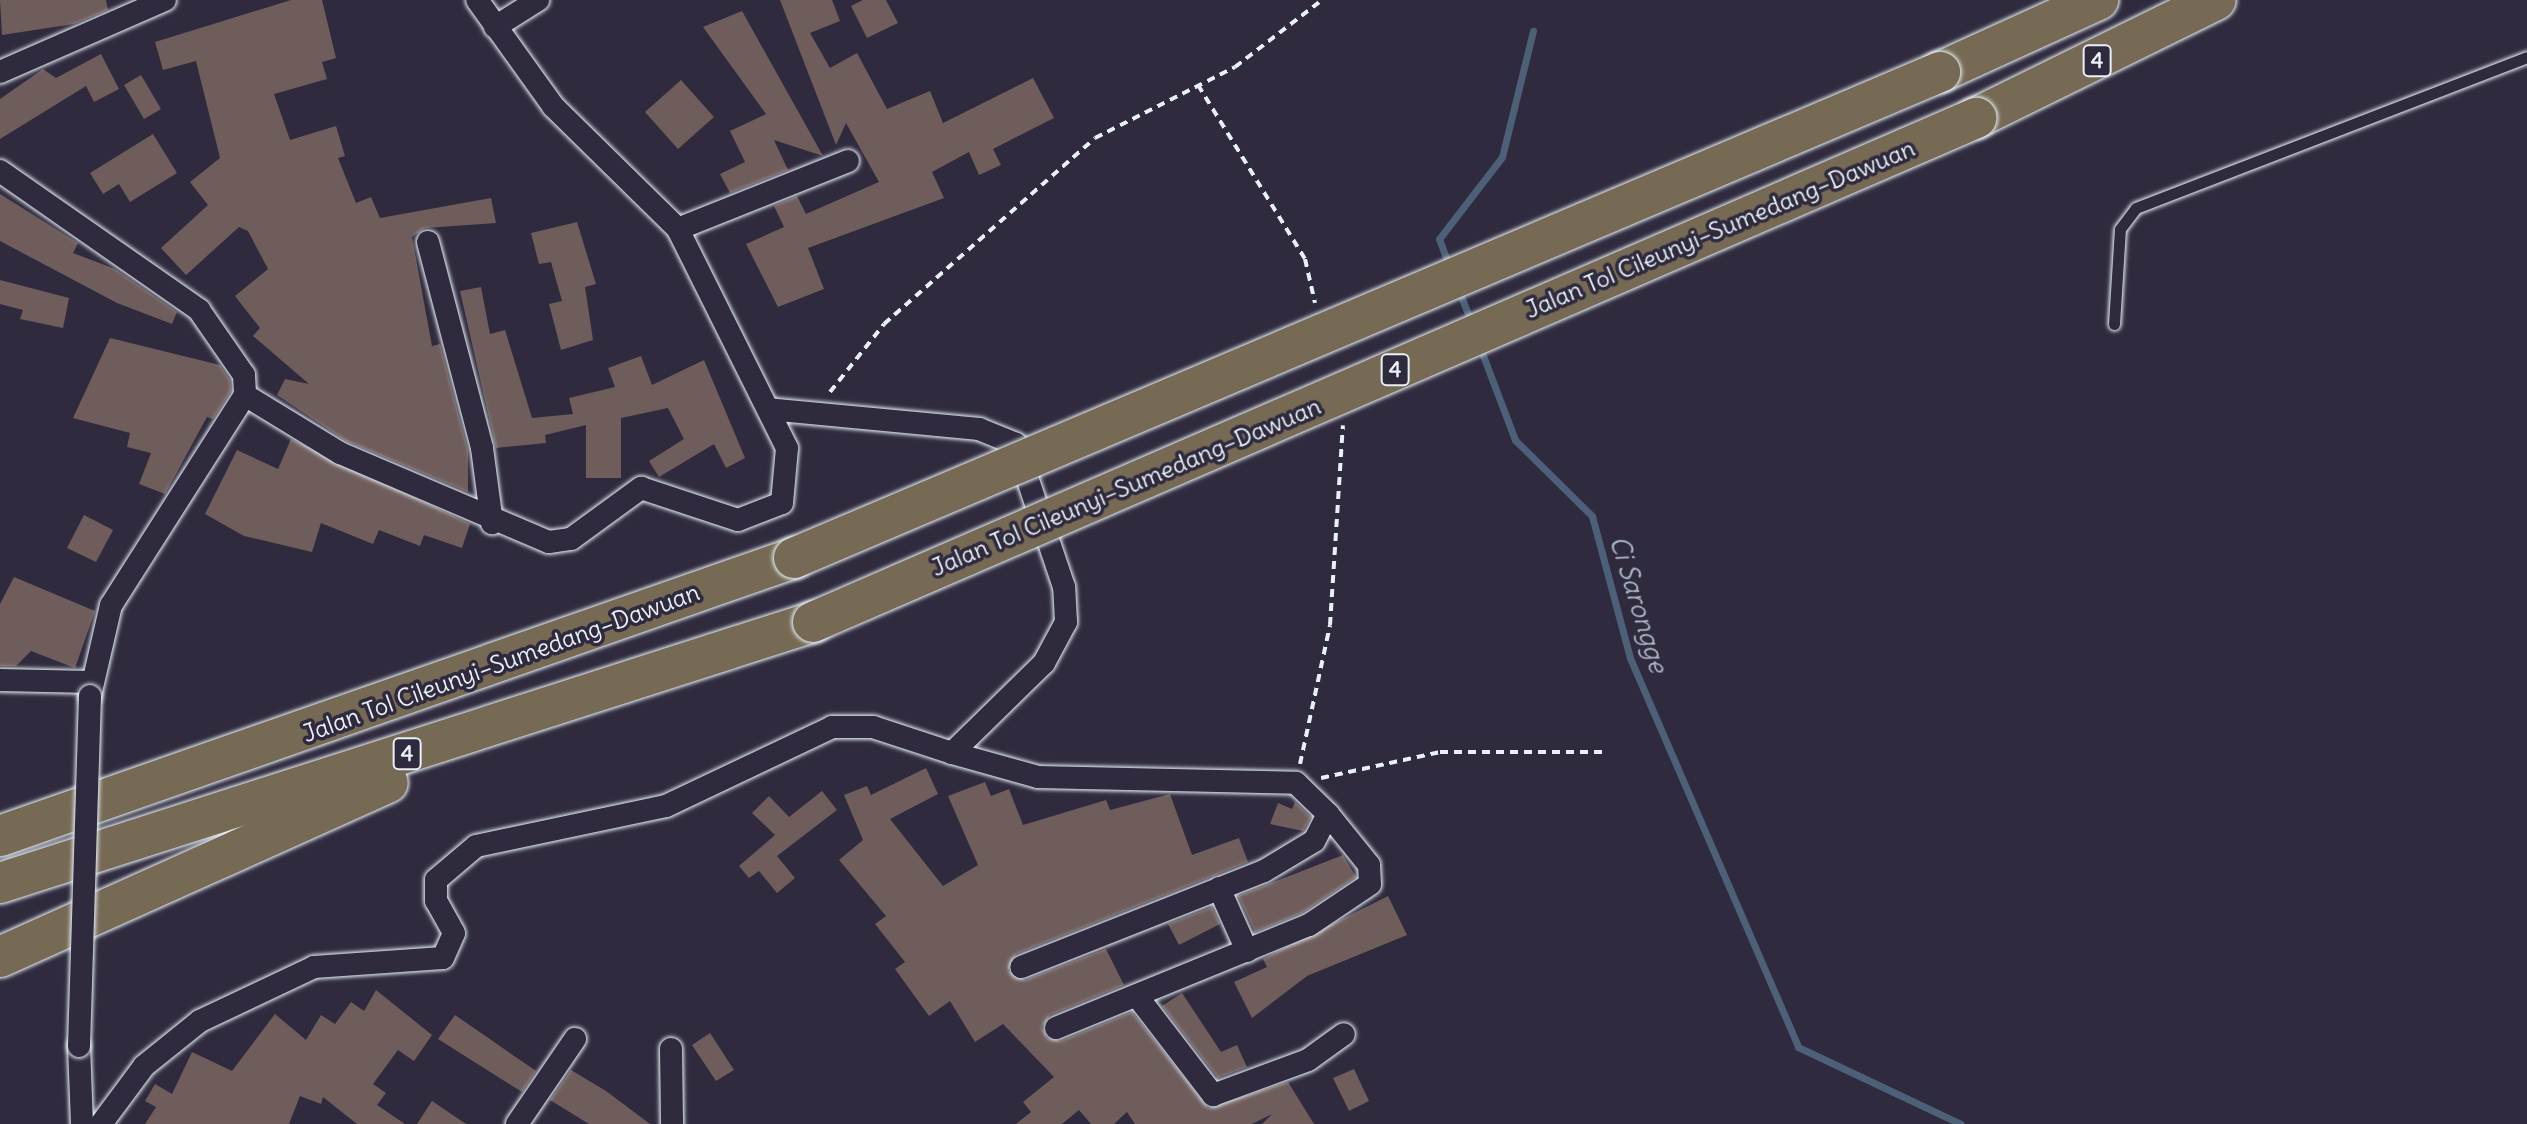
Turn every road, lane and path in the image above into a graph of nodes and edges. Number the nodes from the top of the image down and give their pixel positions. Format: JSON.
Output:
{"nodes":[{"id":1,"x":165,"y":0,"type":"edge"},
{"id":2,"x":477,"y":0,"type":"edge"},
{"id":3,"x":538,"y":0,"type":"edge"},
{"id":4,"x":1322,"y":0,"type":"edge"},
{"id":5,"x":2098,"y":0,"type":"edge"},
{"id":6,"x":2216,"y":0,"type":"edge"},
{"id":7,"x":495,"y":27,"type":"junction"},
{"id":8,"x":2527,"y":57,"type":"edge"},
{"id":9,"x":0,"y":72,"type":"edge"},
{"id":10,"x":848,"y":161,"type":"dead end"},
{"id":11,"x":0,"y":171,"type":"edge"},
{"id":12,"x":678,"y":229,"type":"junction"},
{"id":13,"x":428,"y":242,"type":"dead end"},
{"id":14,"x":2114,"y":324,"type":"dead end"},
{"id":15,"x":245,"y":395,"type":"junction"},
{"id":16,"x":769,"y":409,"type":"junction"},
{"id":17,"x":814,"y":413,"type":"junction"},
{"id":18,"x":492,"y":523,"type":"junction"},
{"id":19,"x":0,"y":680,"type":"edge"},
{"id":20,"x":91,"y":689,"type":"junction"},
{"id":21,"x":563,"y":704,"type":"junction"},
{"id":22,"x":1607,"y":752,"type":"dead end"},
{"id":23,"x":952,"y":753,"type":"junction"},
{"id":24,"x":197,"y":771,"type":"junction"},
{"id":25,"x":1296,"y":783,"type":"junction"},
{"id":26,"x":1328,"y":814,"type":"junction"},
{"id":27,"x":0,"y":818,"type":"edge"},
{"id":28,"x":0,"y":836,"type":"edge"},
{"id":29,"x":0,"y":883,"type":"edge"},
{"id":30,"x":1219,"y":888,"type":"junction"},
{"id":31,"x":1247,"y":951,"type":"junction"},
{"id":32,"x":0,"y":957,"type":"edge"},
{"id":33,"x":1021,"y":967,"type":"dead end"},
{"id":34,"x":1137,"y":996,"type":"junction"},
{"id":35,"x":1056,"y":1028,"type":"dead end"},
{"id":36,"x":1344,"y":1034,"type":"dead end"},
{"id":37,"x":575,"y":1039,"type":"dead end"},
{"id":38,"x":671,"y":1049,"type":"dead end"},
{"id":39,"x":82,"y":1124,"type":"edge"},
{"id":40,"x":101,"y":1124,"type":"edge"},
{"id":41,"x":517,"y":1124,"type":"edge"},
{"id":42,"x":672,"y":1124,"type":"edge"}],
"edges":[{"from":1,"to":9,"type":"street"},
{"from":2,"to":7,"type":"street"},
{"from":3,"to":7,"type":"street"},
{"from":4,"to":17,"type":"path"},
{"from":5,"to":24,"type":"highway","name":"Jalan Tol Cileunyi–Sumedang–Dawuan","number":"4","bridge":true},
{"from":6,"to":21,"type":"highway","name":"Jalan Tol Cileunyi–Sumedang–Dawuan","number":"4","bridge":true},
{"from":7,"to":12,"type":"street"},
{"from":8,"to":14,"type":"lane"},
{"from":10,"to":12,"type":"street"},
{"from":11,"to":15,"type":"street"},
{"from":12,"to":16,"type":"street"},
{"from":13,"to":18,"type":"street"},
{"from":15,"to":18,"type":"street"},
{"from":15,"to":20,"type":"street"},
{"from":16,"to":17,"type":"street"},
{"from":16,"to":18,"type":"street"},
{"from":17,"to":23,"type":"street"},
{"from":19,"to":20,"type":"street"},
{"from":20,"to":39,"type":"street","bridge":true},
{"from":21,"to":29,"type":"highway","name":"Jalan Tol Cileunyi–Sumedang–Dawuan","number":"4"},
{"from":21,"to":32,"type":"highway"},
{"from":22,"to":25,"type":"path"},
{"from":23,"to":25,"type":"street"},
{"from":23,"to":40,"type":"street"},
{"from":24,"to":27,"type":"highway"},
{"from":24,"to":28,"type":"highway","name":"Jalan Tol Cileunyi–Sumedang–Dawuan","number":"4"},
{"from":25,"to":26,"type":"street"},
{"from":26,"to":30,"type":"street"},
{"from":26,"to":31,"type":"street"},
{"from":30,"to":31,"type":"street"},
{"from":30,"to":33,"type":"street"},
{"from":31,"to":34,"type":"street"},
{"from":34,"to":35,"type":"street"},
{"from":34,"to":36,"type":"street"},
{"from":37,"to":41,"type":"street"},
{"from":38,"to":42,"type":"street"}]}
